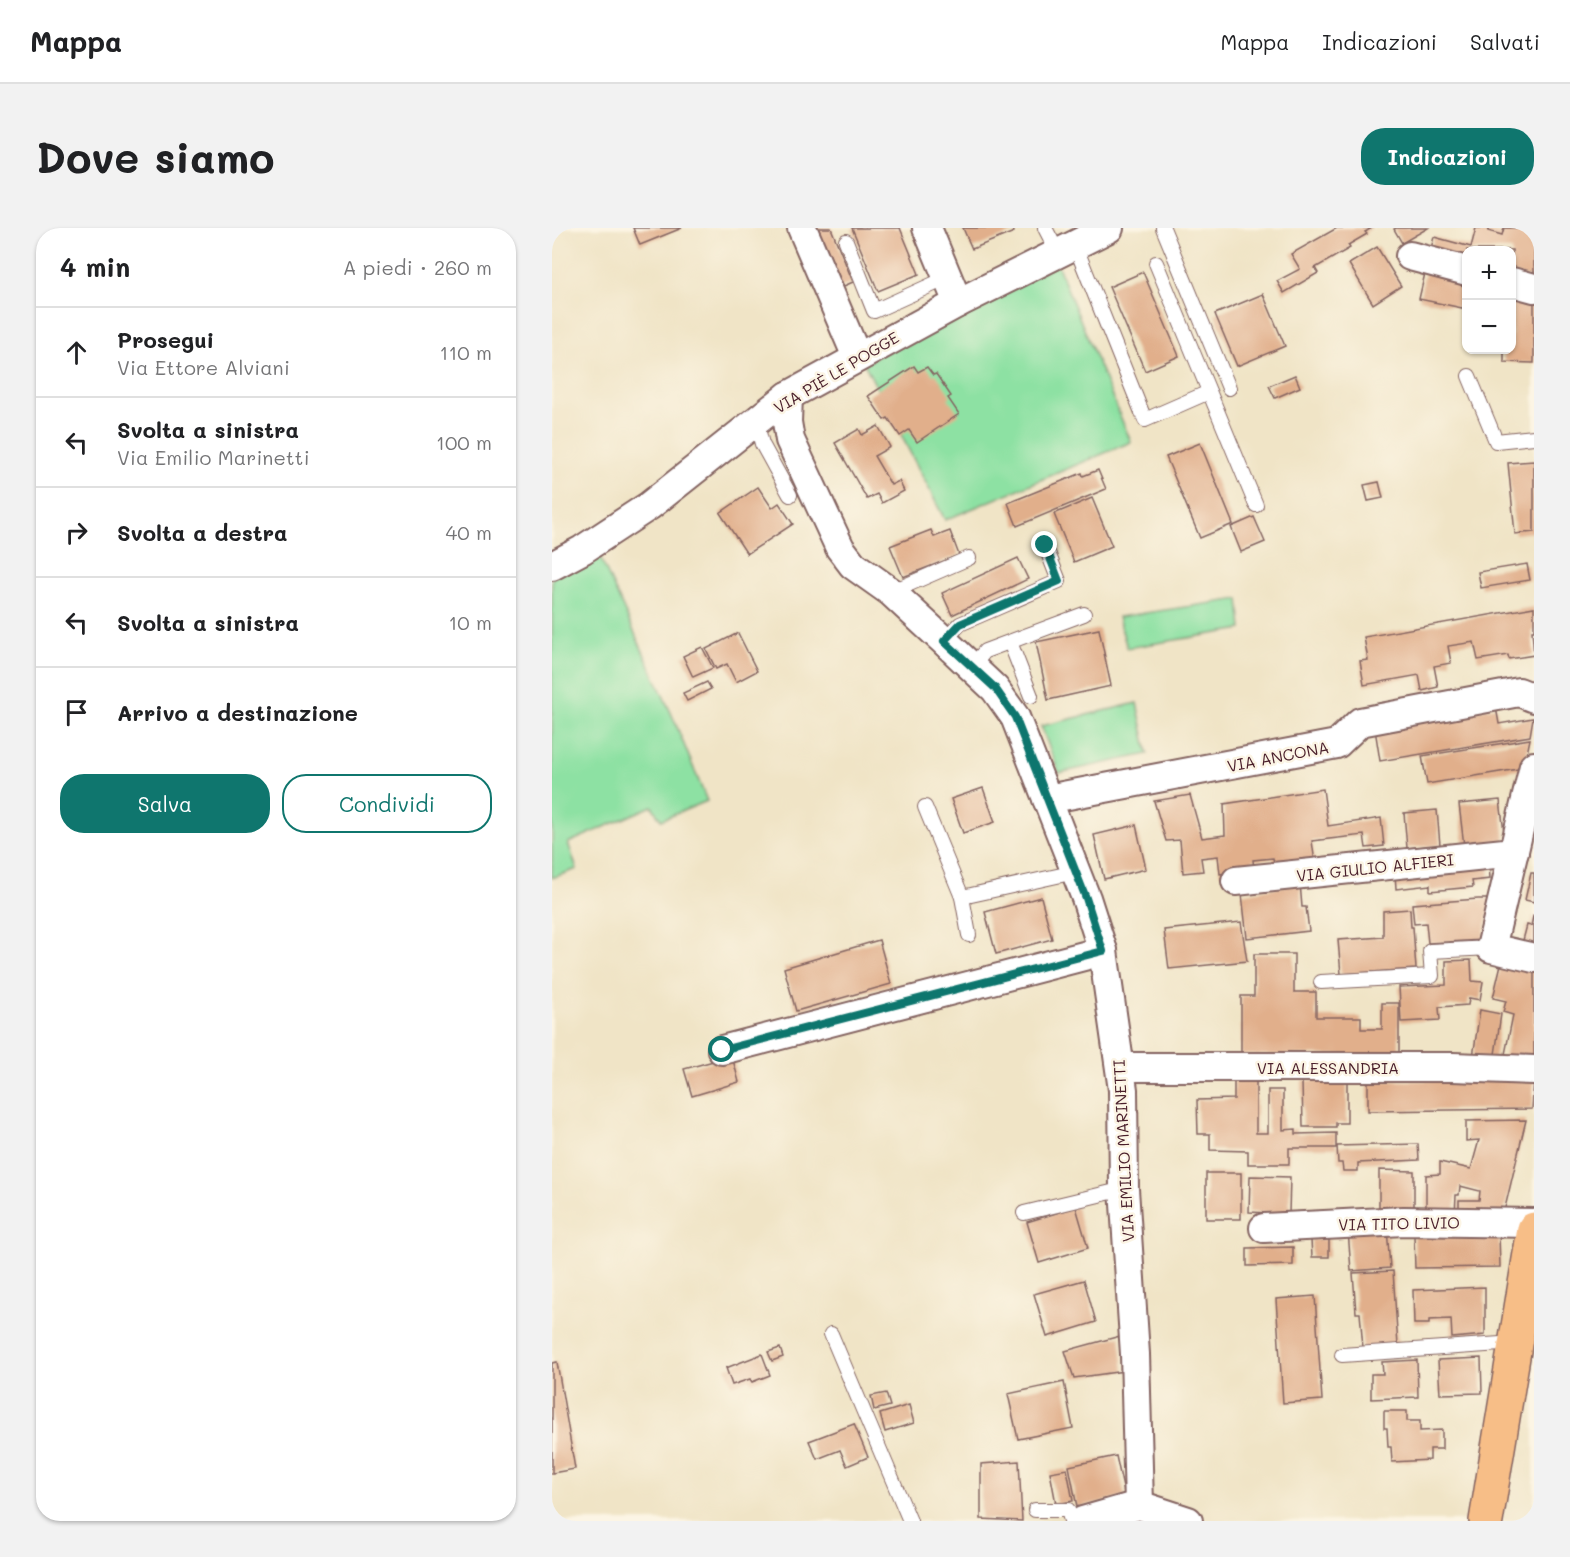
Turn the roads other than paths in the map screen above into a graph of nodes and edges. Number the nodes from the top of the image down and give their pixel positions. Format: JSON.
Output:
{"nodes":[{"id":1,"x":802,"y":228,"type":"edge"},
{"id":2,"x":927,"y":228,"type":"edge"},
{"id":3,"x":1045,"y":228,"type":"edge"},
{"id":4,"x":1109,"y":228,"type":"edge"},
{"id":5,"x":1163,"y":228,"type":"edge"},
{"id":6,"x":846,"y":241,"type":"dead end"},
{"id":7,"x":1067,"y":249,"type":"junction"},
{"id":8,"x":1410,"y":256,"type":"dead end"},
{"id":9,"x":1156,"y":263,"type":"dead end"},
{"id":10,"x":1462,"y":269,"type":"edge"},
{"id":11,"x":1516,"y":283,"type":"edge"},
{"id":12,"x":1534,"y":288,"type":"edge"},
{"id":13,"x":952,"y":290,"type":"junction"},
{"id":14,"x":857,"y":357,"type":"junction"},
{"id":15,"x":1469,"y":376,"type":"dead end"},
{"id":16,"x":1228,"y":388,"type":"dead end"},
{"id":17,"x":1209,"y":392,"type":"junction"},
{"id":18,"x":788,"y":396,"type":"junction"},
{"id":19,"x":756,"y":422,"type":"junction"},
{"id":20,"x":1534,"y":437,"type":"edge"},
{"id":21,"x":790,"y":495,"type":"dead end"},
{"id":22,"x":1256,"y":505,"type":"dead end"},
{"id":23,"x":1045,"y":545,"type":"dead end"},
{"id":24,"x":969,"y":558,"type":"dead end"},
{"id":25,"x":552,"y":566,"type":"edge"},
{"id":26,"x":891,"y":592,"type":"junction"},
{"id":27,"x":1084,"y":614,"type":"dead end"},
{"id":28,"x":944,"y":641,"type":"junction"},
{"id":29,"x":1010,"y":642,"type":"junction"},
{"id":30,"x":972,"y":667,"type":"junction"},
{"id":31,"x":1031,"y":696,"type":"dead end"},
{"id":32,"x":1534,"y":698,"type":"edge"},
{"id":33,"x":1534,"y":766,"type":"edge"},
{"id":34,"x":1047,"y":799,"type":"junction"},
{"id":35,"x":925,"y":807,"type":"dead end"},
{"id":36,"x":1514,"y":852,"type":"junction"},
{"id":37,"x":1076,"y":872,"type":"junction"},
{"id":38,"x":1236,"y":881,"type":"dead end"},
{"id":39,"x":962,"y":897,"type":"junction"},
{"id":40,"x":969,"y":935,"type":"dead end"},
{"id":41,"x":1491,"y":948,"type":"junction"},
{"id":42,"x":1103,"y":951,"type":"junction"},
{"id":43,"x":1534,"y":958,"type":"edge"},
{"id":44,"x":1321,"y":982,"type":"dead end"},
{"id":45,"x":722,"y":1050,"type":"dead end"},
{"id":46,"x":1121,"y":1067,"type":"junction"},
{"id":47,"x":1534,"y":1070,"type":"edge"},
{"id":48,"x":1124,"y":1188,"type":"junction"},
{"id":49,"x":1024,"y":1213,"type":"dead end"},
{"id":50,"x":1534,"y":1223,"type":"edge"},
{"id":51,"x":1264,"y":1228,"type":"dead end"},
{"id":52,"x":1534,"y":1229,"type":"edge"},
{"id":53,"x":831,"y":1334,"type":"dead end"},
{"id":54,"x":1515,"y":1344,"type":"junction"},
{"id":55,"x":1342,"y":1355,"type":"dead end"},
{"id":56,"x":1139,"y":1505,"type":"junction"},
{"id":57,"x":1035,"y":1510,"type":"dead end"},
{"id":58,"x":910,"y":1521,"type":"edge"},
{"id":59,"x":1071,"y":1521,"type":"edge"},
{"id":60,"x":1083,"y":1521,"type":"edge"},
{"id":61,"x":1188,"y":1521,"type":"edge"},
{"id":62,"x":1486,"y":1521,"type":"edge"}],
"edges":[{"from":1,"to":14,"type":"street"},
{"from":2,"to":13,"type":"street"},
{"from":3,"to":7,"type":"lane"},
{"from":4,"to":7,"type":"street","name":"VIA PIÈ LE POGGE"},
{"from":5,"to":16,"type":"lane"},
{"from":6,"to":13,"type":"lane"},
{"from":7,"to":13,"type":"street","name":"VIA PIÈ LE POGGE"},
{"from":7,"to":17,"type":"lane"},
{"from":8,"to":10,"type":"street"},
{"from":9,"to":17,"type":"lane"},
{"from":11,"to":12,"type":"street"},
{"from":13,"to":14,"type":"street","name":"VIA PIÈ LE POGGE"},
{"from":14,"to":18,"type":"street","name":"VIA PIÈ LE POGGE"},
{"from":15,"to":20,"type":"lane"},
{"from":17,"to":22,"type":"lane"},
{"from":18,"to":19,"type":"street","name":"VIA PIÈ LE POGGE"},
{"from":18,"to":26,"type":"street","name":"VIA EMILIO MARINETTI"},
{"from":19,"to":21,"type":"lane"},
{"from":19,"to":25,"type":"street","name":"VIA PIÈ LE POGGE"},
{"from":23,"to":28,"type":"lane"},
{"from":24,"to":26,"type":"lane"},
{"from":26,"to":28,"type":"street","name":"VIA EMILIO MARINETTI"},
{"from":27,"to":29,"type":"lane"},
{"from":28,"to":30,"type":"street","name":"VIA EMILIO MARINETTI"},
{"from":29,"to":30,"type":"lane"},
{"from":29,"to":31,"type":"lane"},
{"from":30,"to":34,"type":"street","name":"VIA EMILIO MARINETTI"},
{"from":32,"to":34,"type":"street","name":"VIA ANCONA"},
{"from":33,"to":36,"type":"street"},
{"from":34,"to":37,"type":"street","name":"VIA EMILIO MARINETTI"},
{"from":35,"to":39,"type":"lane"},
{"from":36,"to":38,"type":"street","name":"VIA GIULIO ALFIERI"},
{"from":36,"to":41,"type":"street"},
{"from":37,"to":39,"type":"lane"},
{"from":37,"to":42,"type":"street","name":"VIA EMILIO MARINETTI"},
{"from":39,"to":40,"type":"lane"},
{"from":41,"to":43,"type":"street"},
{"from":41,"to":44,"type":"lane"},
{"from":42,"to":45,"type":"street"},
{"from":42,"to":46,"type":"street","name":"VIA EMILIO MARINETTI"},
{"from":46,"to":47,"type":"street","name":"VIA ALESSANDRIA"},
{"from":46,"to":48,"type":"street","name":"VIA EMILIO MARINETTI"},
{"from":48,"to":49,"type":"lane"},
{"from":48,"to":56,"type":"street","name":"VIA EMILIO MARINETTI"},
{"from":50,"to":51,"type":"street","name":"VIA TITO LIVIO"},
{"from":52,"to":54,"type":"main road"},
{"from":53,"to":58,"type":"lane"},
{"from":54,"to":55,"type":"lane"},
{"from":54,"to":62,"type":"main road"},
{"from":56,"to":60,"type":"street"},
{"from":56,"to":61,"type":"street"},
{"from":57,"to":59,"type":"lane"}]}
